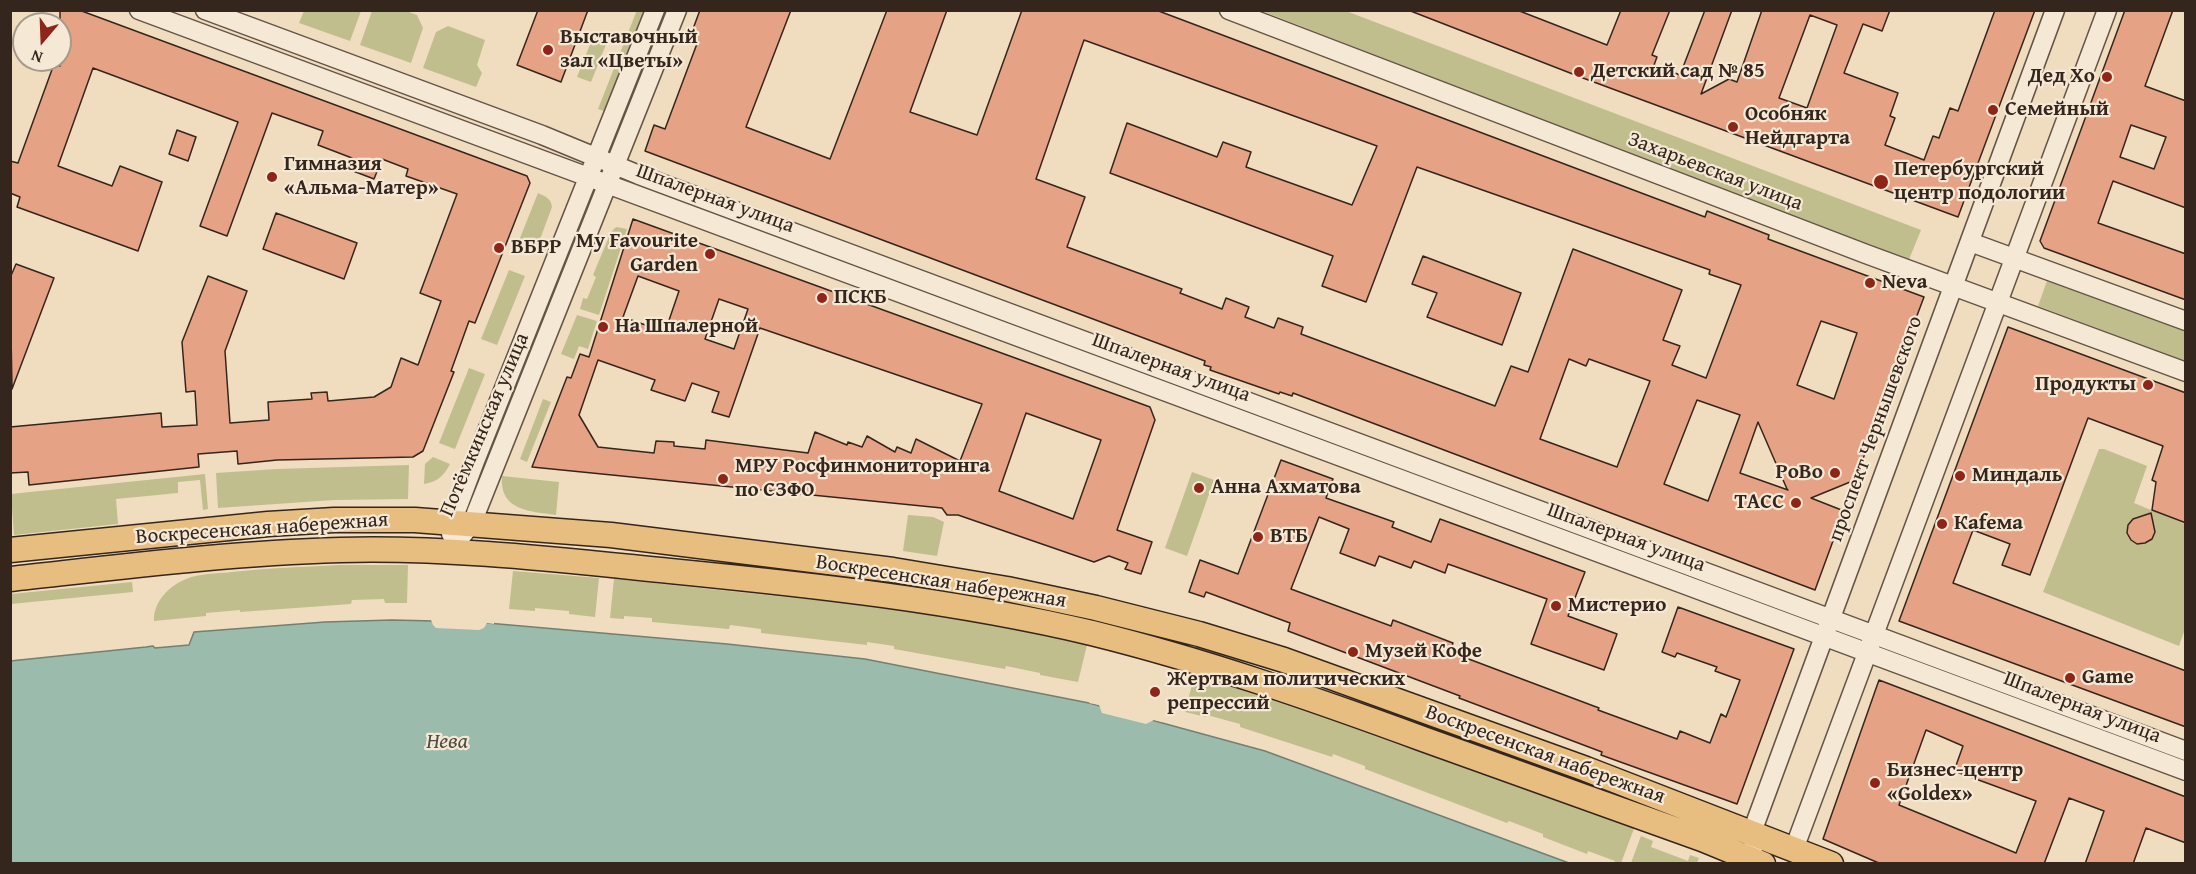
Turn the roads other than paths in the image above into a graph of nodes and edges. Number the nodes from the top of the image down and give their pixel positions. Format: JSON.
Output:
{"nodes":[{"id":1,"x":139,"y":10,"type":"edge"},
{"id":2,"x":205,"y":10,"type":"edge"},
{"id":3,"x":655,"y":10,"type":"edge"},
{"id":4,"x":677,"y":10,"type":"edge"},
{"id":5,"x":1229,"y":10,"type":"edge"},
{"id":6,"x":2055,"y":10,"type":"edge"},
{"id":7,"x":2107,"y":10,"type":"edge"},
{"id":8,"x":597,"y":158,"type":"junction"},
{"id":9,"x":615,"y":165,"type":"junction"},
{"id":10,"x":589,"y":176,"type":"junction"},
{"id":11,"x":608,"y":183,"type":"junction"},
{"id":12,"x":1970,"y":242,"type":"junction"},
{"id":13,"x":2014,"y":258,"type":"junction"},
{"id":14,"x":1953,"y":286,"type":"junction"},
{"id":15,"x":1998,"y":303,"type":"junction"},
{"id":16,"x":2186,"y":321,"type":"edge"},
{"id":17,"x":2186,"y":372,"type":"edge"},
{"id":18,"x":462,"y":523,"type":"junction"},
{"id":19,"x":10,"y":550,"type":"edge"},
{"id":20,"x":450,"y":550,"type":"junction"},
{"id":21,"x":10,"y":579,"type":"edge"},
{"id":22,"x":1828,"y":627,"type":"junction"},
{"id":23,"x":1875,"y":634,"type":"junction"},
{"id":24,"x":1868,"y":652,"type":"junction"},
{"id":25,"x":2186,"y":751,"type":"edge"},
{"id":26,"x":2186,"y":771,"type":"edge"},
{"id":27,"x":1752,"y":832,"type":"junction"},
{"id":28,"x":1794,"y":849,"type":"junction"},
{"id":29,"x":1763,"y":863,"type":"edge"},
{"id":30,"x":1831,"y":864,"type":"edge"}],
"edges":[{"from":1,"to":10,"type":"street","name":"Шпалерная улица"},
{"from":2,"to":8,"type":"street","name":"Шпалерная улица"},
{"from":3,"to":8,"type":"street","name":"Потёмкинская улица"},
{"from":4,"to":9,"type":"street","name":"Потёмкинская улица"},
{"from":5,"to":14,"type":"street","name":"Захарьевская улица"},
{"from":6,"to":12,"type":"street","name":"проспект Чернышевского"},
{"from":7,"to":13,"type":"street"},
{"from":8,"to":9,"type":"street","name":"Шпалерная улица"},
{"from":8,"to":10,"type":"street","name":"Потёмкинская улица"},
{"from":9,"to":11,"type":"street","name":"Потёмкинская улица"},
{"from":9,"to":22,"type":"street","name":"Шпалерная улица"},
{"from":10,"to":11,"type":"street","name":"Шпалерная улица"},
{"from":10,"to":18,"type":"street","name":"Потёмкинская улица"},
{"from":11,"to":18,"type":"street","name":"Потёмкинская улица"},
{"from":11,"to":22,"type":"street","name":"Шпалерная улица"},
{"from":12,"to":13,"type":"street"},
{"from":12,"to":14,"type":"street","name":"проспект Чернышевского"},
{"from":13,"to":15,"type":"street"},
{"from":13,"to":16,"type":"street"},
{"from":14,"to":15,"type":"street","name":"Захарьевская улица"},
{"from":14,"to":22,"type":"street","name":"проспект Чернышевского"},
{"from":15,"to":17,"type":"street","name":"Захарьевская улица"},
{"from":15,"to":23,"type":"street"},
{"from":18,"to":19,"type":"main road","name":"Воскресенская набережная"},
{"from":18,"to":20,"type":"street","name":"Потёмкинская улица"},
{"from":18,"to":27,"type":"main road","name":"Воскресенская набережная"},
{"from":20,"to":21,"type":"main road","name":"Воскресенская набережная"},
{"from":20,"to":29,"type":"main road","name":"Воскресенская набережная"},
{"from":22,"to":23,"type":"street","name":"Шпалерная улица"},
{"from":22,"to":24,"type":"street","name":"Шпалерная улица"},
{"from":22,"to":27,"type":"street","name":"проспект Чернышевского"},
{"from":23,"to":24,"type":"street"},
{"from":23,"to":25,"type":"street","name":"Шпалерная улица"},
{"from":24,"to":26,"type":"street","name":"Шпалерная улица"},
{"from":24,"to":28,"type":"street"},
{"from":27,"to":28,"type":"main road","name":"Воскресенская набережная"},
{"from":27,"to":29,"type":"street"},
{"from":28,"to":30,"type":"main road","name":"Воскресенская набережная"}]}
